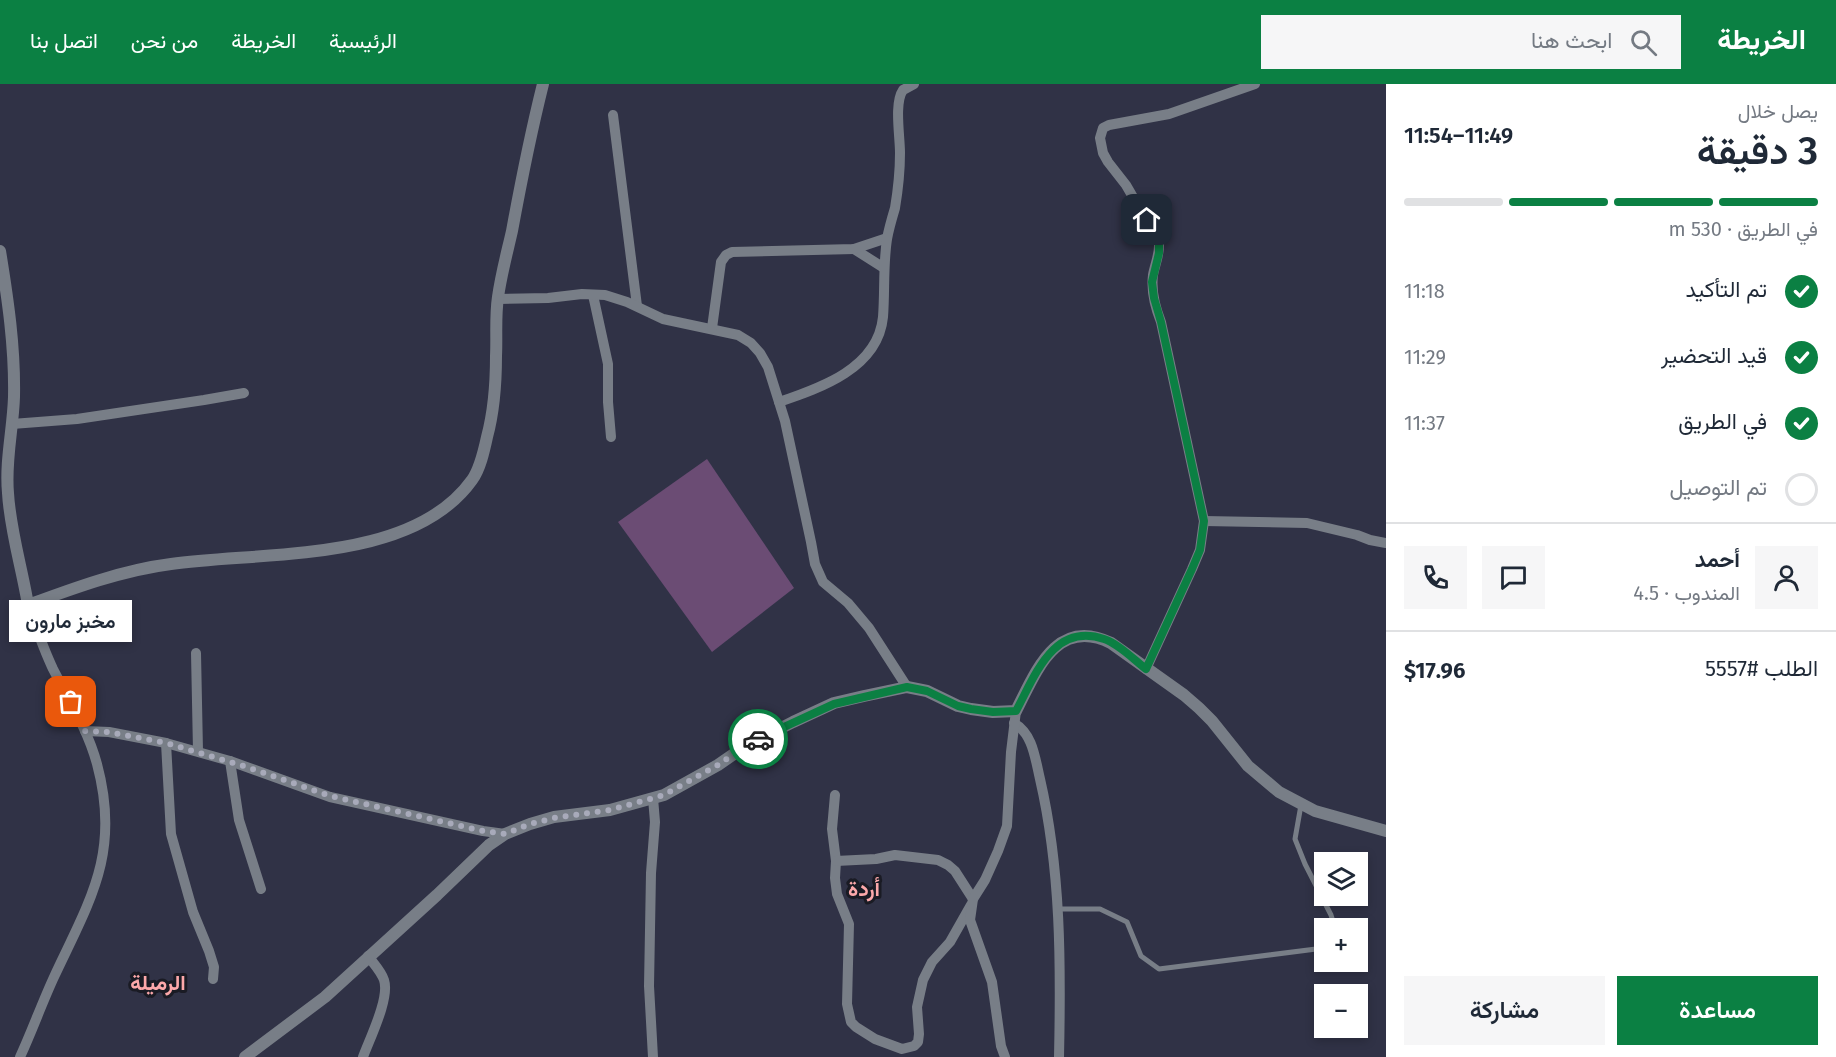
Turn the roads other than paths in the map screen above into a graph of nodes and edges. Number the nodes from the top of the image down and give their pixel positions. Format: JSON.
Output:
{"nodes":[{"id":1,"x":543,"y":84,"type":"edge"},
{"id":2,"x":914,"y":84,"type":"edge"},
{"id":3,"x":1255,"y":84,"type":"edge"},
{"id":4,"x":613,"y":115,"type":"dead end"},
{"id":5,"x":887,"y":238,"type":"junction"},
{"id":6,"x":854,"y":249,"type":"junction"},
{"id":7,"x":0,"y":251,"type":"edge"},
{"id":8,"x":884,"y":268,"type":"junction"},
{"id":9,"x":592,"y":295,"type":"junction"},
{"id":10,"x":498,"y":299,"type":"junction"},
{"id":11,"x":637,"y":306,"type":"junction"},
{"id":12,"x":712,"y":328,"type":"junction"},
{"id":13,"x":244,"y":393,"type":"dead end"},
{"id":14,"x":779,"y":402,"type":"junction"},
{"id":15,"x":12,"y":424,"type":"junction"},
{"id":16,"x":611,"y":437,"type":"dead end"},
{"id":17,"x":1204,"y":521,"type":"junction"},
{"id":18,"x":1386,"y":543,"type":"edge"},
{"id":19,"x":28,"y":605,"type":"junction"},
{"id":20,"x":196,"y":653,"type":"dead end"},
{"id":21,"x":1146,"y":669,"type":"junction"},
{"id":22,"x":907,"y":687,"type":"junction"},
{"id":23,"x":1015,"y":717,"type":"junction"},
{"id":24,"x":85,"y":731,"type":"junction"},
{"id":25,"x":166,"y":743,"type":"junction"},
{"id":26,"x":198,"y":752,"type":"junction"},
{"id":27,"x":230,"y":761,"type":"junction"},
{"id":28,"x":835,"y":795,"type":"dead end"},
{"id":29,"x":654,"y":798,"type":"junction"},
{"id":30,"x":1300,"y":805,"type":"junction"},
{"id":31,"x":1386,"y":831,"type":"edge"},
{"id":32,"x":505,"y":834,"type":"junction"},
{"id":33,"x":836,"y":861,"type":"junction"},
{"id":34,"x":261,"y":889,"type":"dead end"},
{"id":35,"x":972,"y":902,"type":"junction"},
{"id":36,"x":1058,"y":909,"type":"junction"},
{"id":37,"x":1332,"y":918,"type":"edge"},
{"id":38,"x":1314,"y":949,"type":"edge"},
{"id":39,"x":368,"y":956,"type":"junction"},
{"id":40,"x":213,"y":979,"type":"dead end"},
{"id":41,"x":20,"y":1057,"type":"edge"},
{"id":42,"x":245,"y":1057,"type":"edge"},
{"id":43,"x":363,"y":1057,"type":"edge"},
{"id":44,"x":653,"y":1057,"type":"edge"},
{"id":45,"x":1005,"y":1057,"type":"edge"},
{"id":46,"x":1059,"y":1057,"type":"edge"}],
"edges":[{"from":1,"to":10,"type":"street"},
{"from":2,"to":5,"type":"street"},
{"from":3,"to":17,"type":"street"},
{"from":4,"to":11,"type":"street"},
{"from":5,"to":6,"type":"street"},
{"from":5,"to":8,"type":"street"},
{"from":6,"to":8,"type":"street"},
{"from":6,"to":12,"type":"street"},
{"from":7,"to":15,"type":"street"},
{"from":8,"to":14,"type":"street"},
{"from":9,"to":10,"type":"street"},
{"from":9,"to":11,"type":"street"},
{"from":9,"to":16,"type":"street"},
{"from":10,"to":19,"type":"street"},
{"from":11,"to":12,"type":"street"},
{"from":12,"to":14,"type":"street"},
{"from":13,"to":15,"type":"street"},
{"from":14,"to":22,"type":"street"},
{"from":15,"to":19,"type":"street"},
{"from":17,"to":18,"type":"street"},
{"from":17,"to":21,"type":"street"},
{"from":19,"to":24,"type":"street"},
{"from":20,"to":26,"type":"street"},
{"from":21,"to":23,"type":"street"},
{"from":21,"to":30,"type":"street"},
{"from":22,"to":23,"type":"street"},
{"from":22,"to":29,"type":"street"},
{"from":23,"to":35,"type":"street"},
{"from":23,"to":36,"type":"street"},
{"from":24,"to":25,"type":"street"},
{"from":24,"to":41,"type":"street"},
{"from":25,"to":26,"type":"street"},
{"from":25,"to":40,"type":"street"},
{"from":26,"to":27,"type":"street"},
{"from":27,"to":32,"type":"street"},
{"from":27,"to":34,"type":"street"},
{"from":28,"to":33,"type":"street"},
{"from":29,"to":32,"type":"street"},
{"from":29,"to":44,"type":"street"},
{"from":30,"to":31,"type":"street"},
{"from":30,"to":37,"type":"lane"},
{"from":32,"to":39,"type":"street"},
{"from":33,"to":35,"type":"street"},
{"from":33,"to":35,"type":"street"},
{"from":35,"to":45,"type":"street"},
{"from":36,"to":38,"type":"lane"},
{"from":36,"to":46,"type":"street"},
{"from":39,"to":42,"type":"street"},
{"from":39,"to":43,"type":"street"}]}
